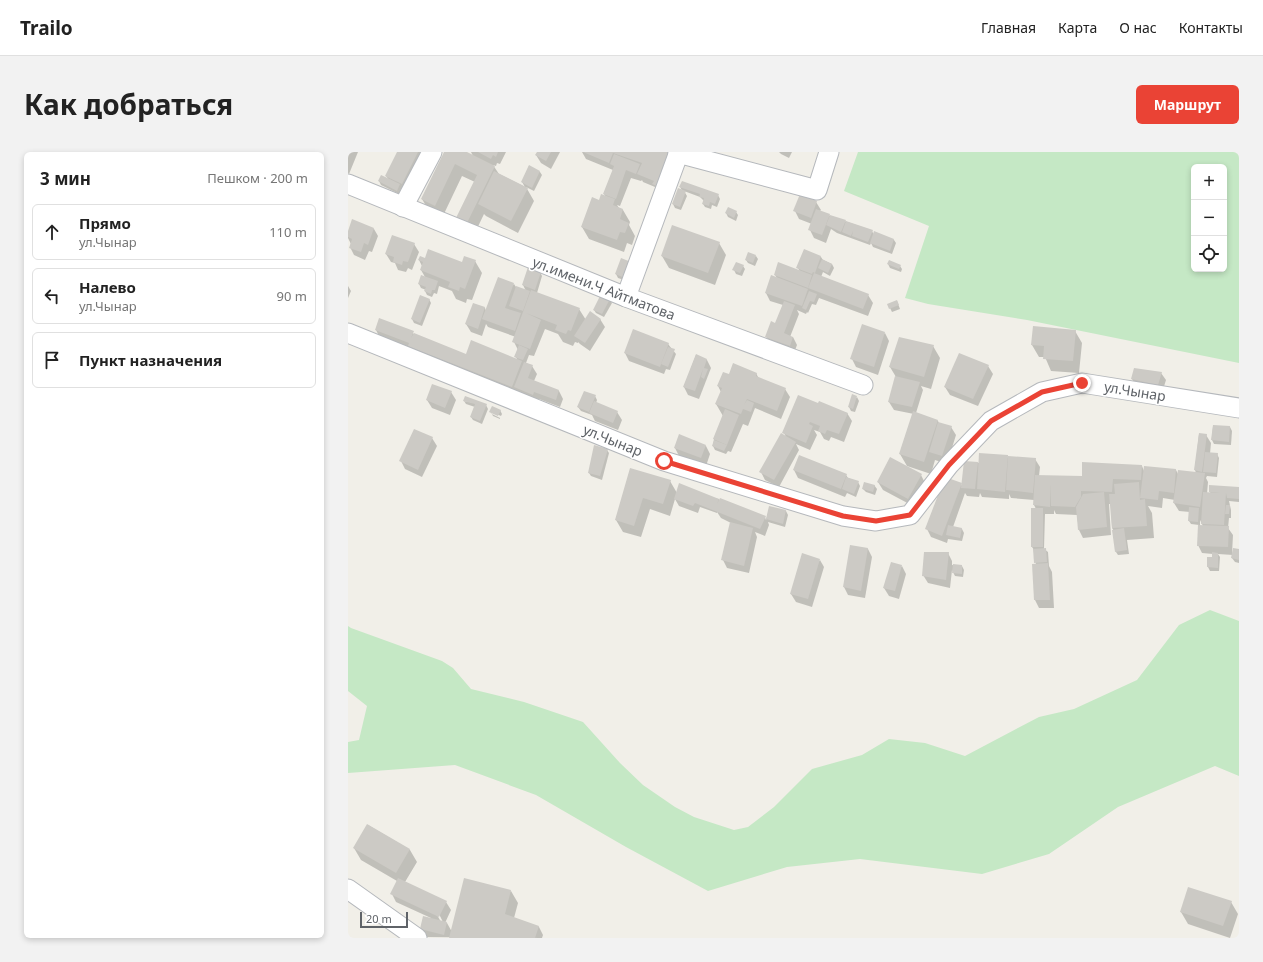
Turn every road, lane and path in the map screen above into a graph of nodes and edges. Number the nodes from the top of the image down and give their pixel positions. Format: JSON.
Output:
{"nodes":[{"id":1,"x":432,"y":152,"type":"edge"},
{"id":2,"x":678,"y":152,"type":"edge"},
{"id":3,"x":829,"y":152,"type":"edge"},
{"id":4,"x":348,"y":184,"type":"edge"},
{"id":5,"x":403,"y":207,"type":"junction"},
{"id":6,"x":626,"y":297,"type":"junction"},
{"id":7,"x":348,"y":333,"type":"edge"},
{"id":8,"x":864,"y":385,"type":"dead end"},
{"id":9,"x":1239,"y":408,"type":"edge"},
{"id":10,"x":348,"y":888,"type":"edge"},
{"id":11,"x":417,"y":938,"type":"edge"}],
"edges":[{"from":1,"to":5,"type":"street"},
{"from":2,"to":3,"type":"street"},
{"from":2,"to":6,"type":"street"},
{"from":4,"to":5,"type":"street","name":"ул.имени.Ч Айтматова"},
{"from":5,"to":6,"type":"street","name":"ул.имени.Ч Айтматова"},
{"from":6,"to":8,"type":"street","name":"ул.имени.Ч Айтматова"},
{"from":7,"to":9,"type":"street","name":"ул.Чынар"},
{"from":10,"to":11,"type":"street"}]}
